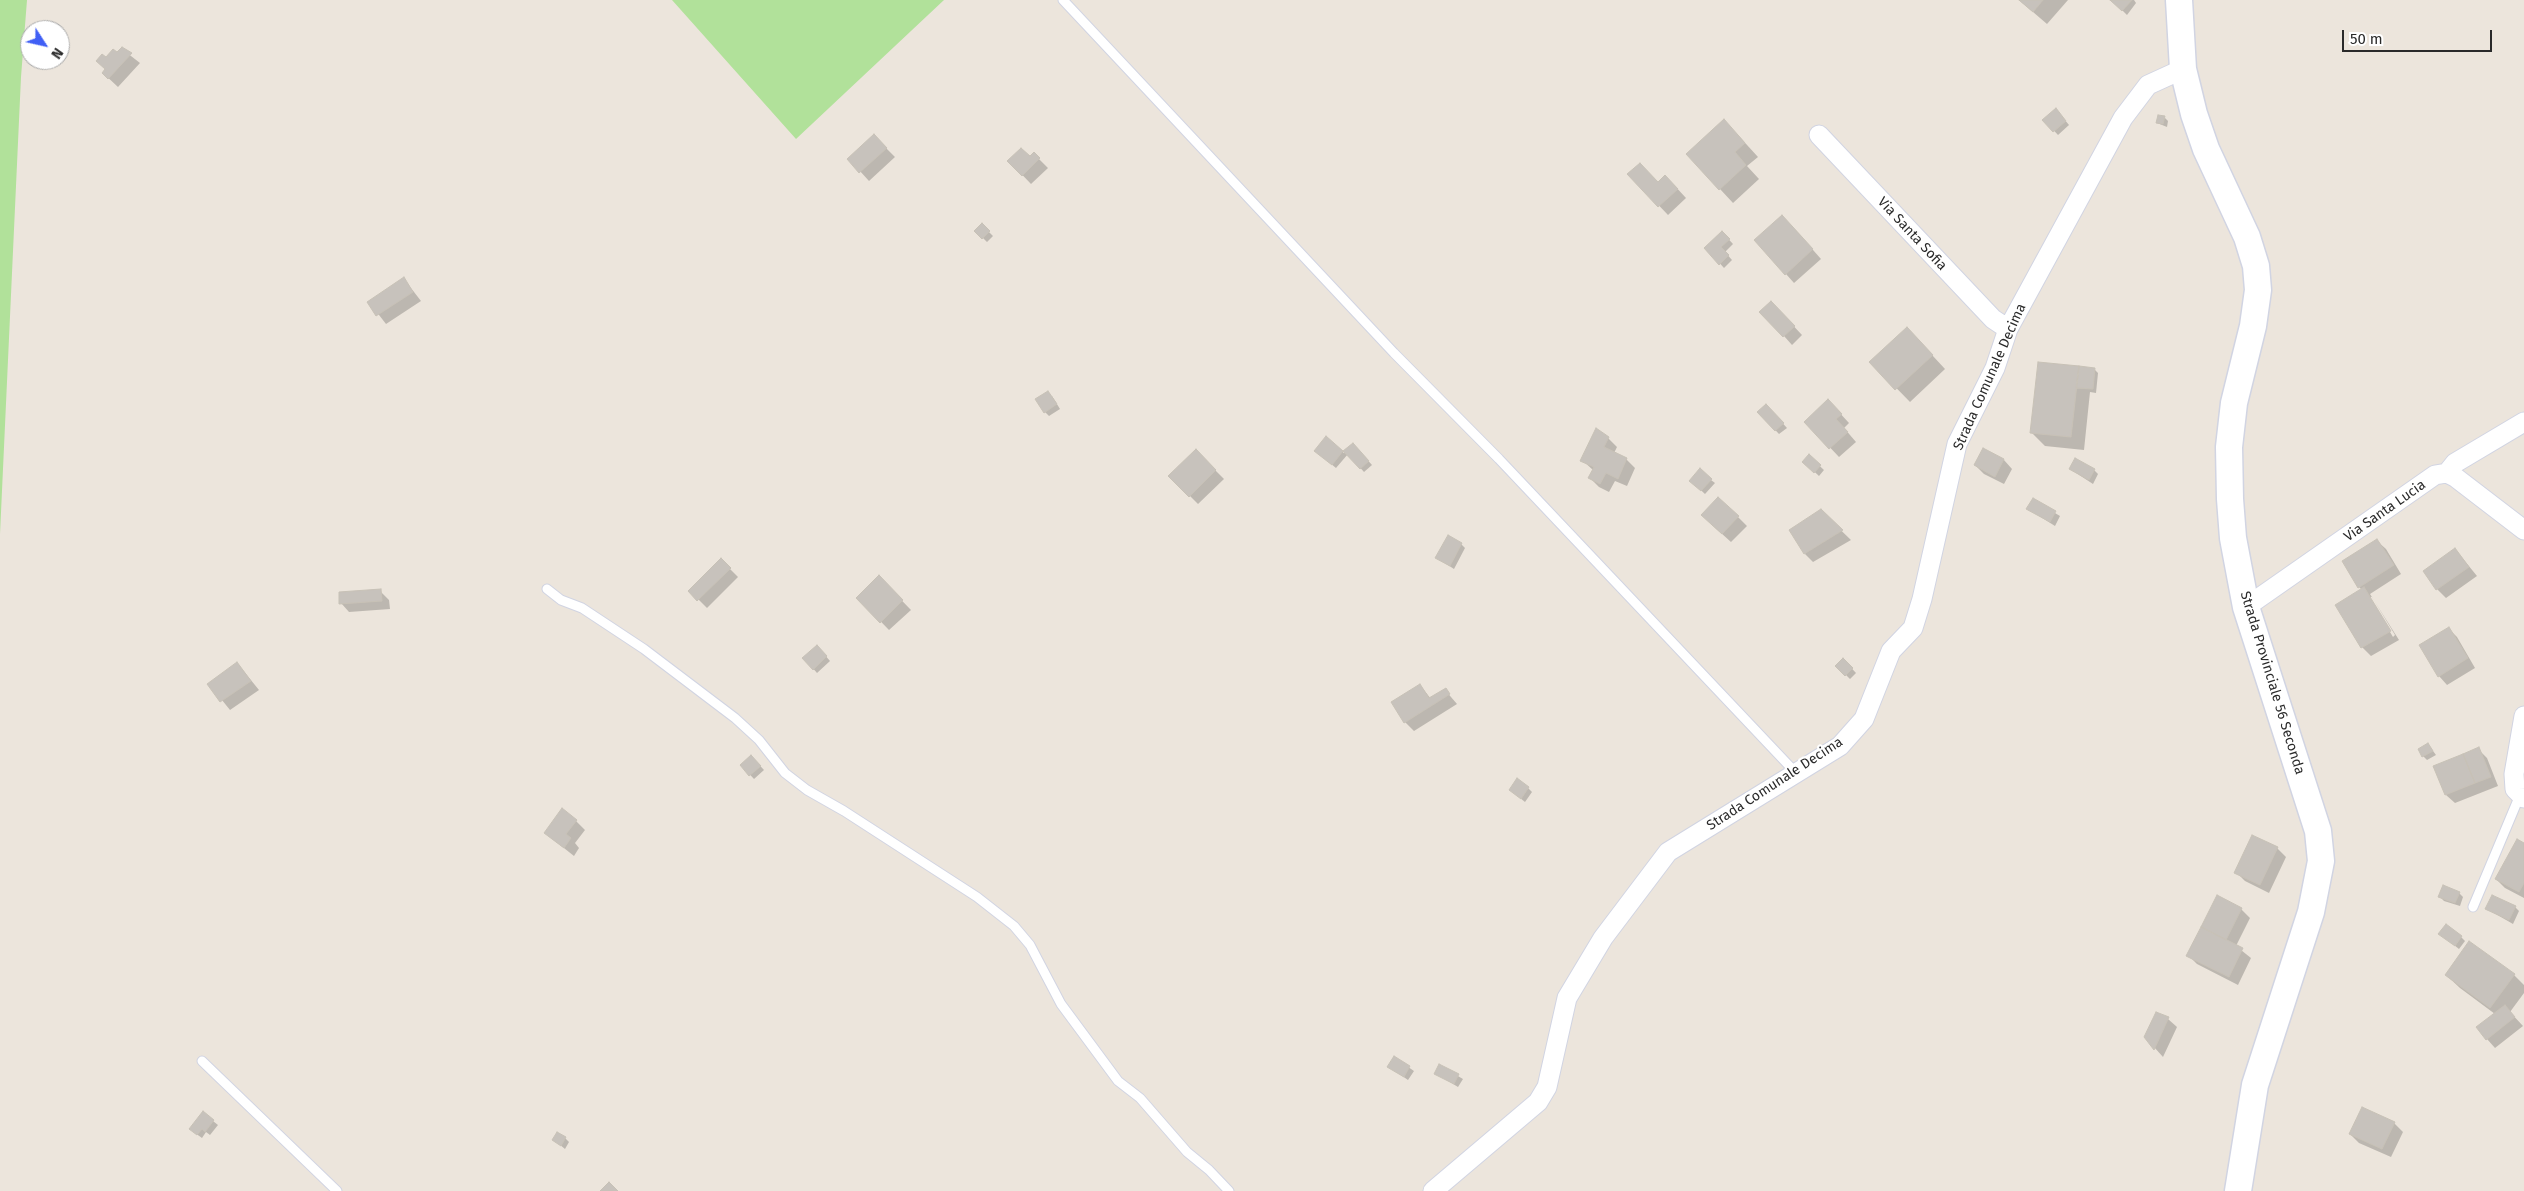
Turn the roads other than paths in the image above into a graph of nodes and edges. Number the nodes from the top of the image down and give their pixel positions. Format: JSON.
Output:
{"nodes":[{"id":1,"x":1063,"y":0,"type":"edge"},
{"id":2,"x":2179,"y":0,"type":"edge"},
{"id":3,"x":2183,"y":69,"type":"junction"},
{"id":4,"x":1819,"y":135,"type":"dead end"},
{"id":5,"x":2008,"y":329,"type":"junction"},
{"id":6,"x":2524,"y":422,"type":"edge"},
{"id":7,"x":2447,"y":473,"type":"junction"},
{"id":8,"x":2524,"y":530,"type":"edge"},
{"id":9,"x":547,"y":589,"type":"dead end"},
{"id":10,"x":2246,"y":607,"type":"junction"},
{"id":11,"x":2524,"y":716,"type":"edge"},
{"id":12,"x":1796,"y":774,"type":"junction"},
{"id":13,"x":2522,"y":797,"type":"edge"},
{"id":14,"x":2473,"y":907,"type":"dead end"},
{"id":15,"x":202,"y":1061,"type":"dead end"},
{"id":16,"x":337,"y":1191,"type":"edge"},
{"id":17,"x":1229,"y":1191,"type":"edge"},
{"id":18,"x":1433,"y":1191,"type":"edge"},
{"id":19,"x":2238,"y":1191,"type":"edge"}],
"edges":[{"from":1,"to":12,"type":"lane"},
{"from":2,"to":3,"type":"street","name":"Strada Provinciale 56 Seconda"},
{"from":3,"to":5,"type":"street","name":"Strada Comunale Decima"},
{"from":3,"to":10,"type":"street","name":"Strada Provinciale 56 Seconda"},
{"from":4,"to":5,"type":"street","name":"Via Santa Sofia"},
{"from":5,"to":12,"type":"street","name":"Strada Comunale Decima"},
{"from":6,"to":7,"type":"street","name":"Via Santa Lucia"},
{"from":7,"to":8,"type":"street"},
{"from":7,"to":10,"type":"street","name":"Via Santa Lucia"},
{"from":9,"to":17,"type":"lane"},
{"from":10,"to":19,"type":"street","name":"Strada Provinciale 56 Seconda"},
{"from":11,"to":13,"type":"street"},
{"from":12,"to":18,"type":"street","name":"Strada Comunale Decima"},
{"from":13,"to":14,"type":"lane"},
{"from":15,"to":16,"type":"lane"}]}
